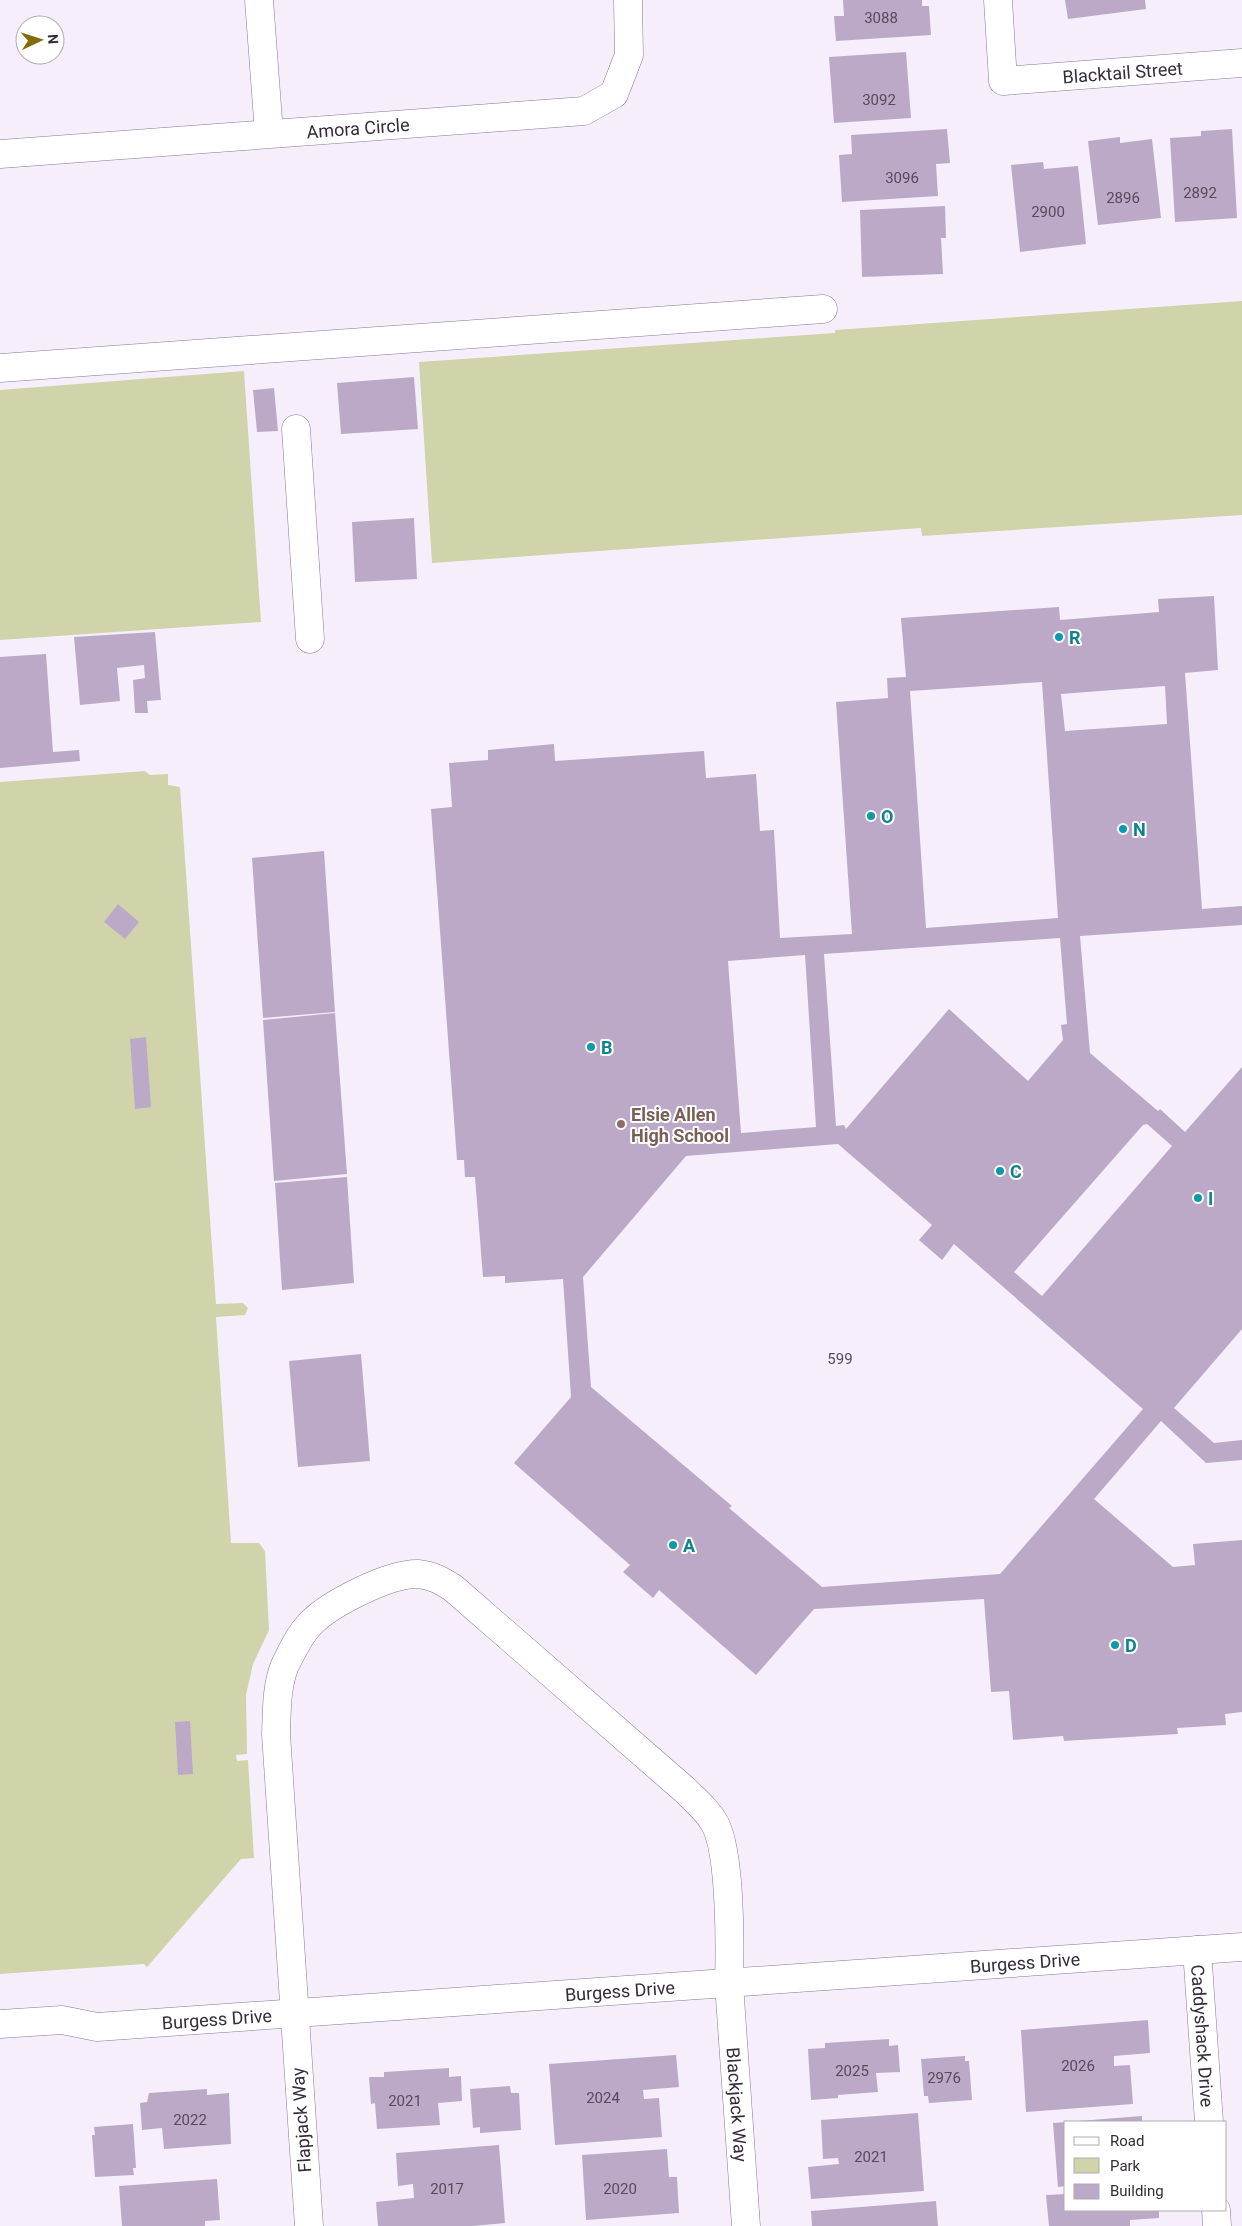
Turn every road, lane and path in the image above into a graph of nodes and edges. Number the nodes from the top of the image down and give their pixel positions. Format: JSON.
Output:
{"nodes":[{"id":1,"x":259,"y":0,"type":"edge"},
{"id":2,"x":628,"y":0,"type":"edge"},
{"id":3,"x":998,"y":0,"type":"edge"},
{"id":4,"x":1242,"y":63,"type":"edge"},
{"id":5,"x":269,"y":132,"type":"junction"},
{"id":6,"x":0,"y":154,"type":"edge"},
{"id":7,"x":823,"y":309,"type":"dead end"},
{"id":8,"x":0,"y":368,"type":"edge"},
{"id":9,"x":296,"y":429,"type":"dead end"},
{"id":10,"x":310,"y":639,"type":"dead end"},
{"id":11,"x":1242,"y":1947,"type":"edge"},
{"id":12,"x":1197,"y":1950,"type":"junction"},
{"id":13,"x":729,"y":1984,"type":"junction"},
{"id":14,"x":294,"y":2015,"type":"junction"},
{"id":15,"x":0,"y":2024,"type":"edge"},
{"id":16,"x":1209,"y":2121,"type":"edge"},
{"id":17,"x":1216,"y":2211,"type":"edge"},
{"id":18,"x":309,"y":2226,"type":"edge"},
{"id":19,"x":746,"y":2226,"type":"edge"},
{"id":20,"x":1217,"y":2226,"type":"edge"}],
"edges":[{"from":1,"to":5,"type":"street"},
{"from":2,"to":5,"type":"street","name":"Amora Circle"},
{"from":3,"to":4,"type":"street","name":"Blacktail Street"},
{"from":5,"to":6,"type":"street","name":"Amora Circle"},
{"from":7,"to":8,"type":"street"},
{"from":9,"to":10,"type":"street"},
{"from":11,"to":12,"type":"street","name":"Burgess Drive"},
{"from":12,"to":13,"type":"street","name":"Burgess Drive"},
{"from":12,"to":16,"type":"street","name":"Caddyshack Drive"},
{"from":13,"to":14,"type":"street","name":"Burgess Drive"},
{"from":13,"to":14,"type":"street","name":"Blackjack Way"},
{"from":13,"to":19,"type":"street","name":"Blackjack Way"},
{"from":14,"to":15,"type":"street","name":"Burgess Drive"},
{"from":14,"to":18,"type":"street","name":"Flapjack Way"},
{"from":17,"to":20,"type":"street"}]}
